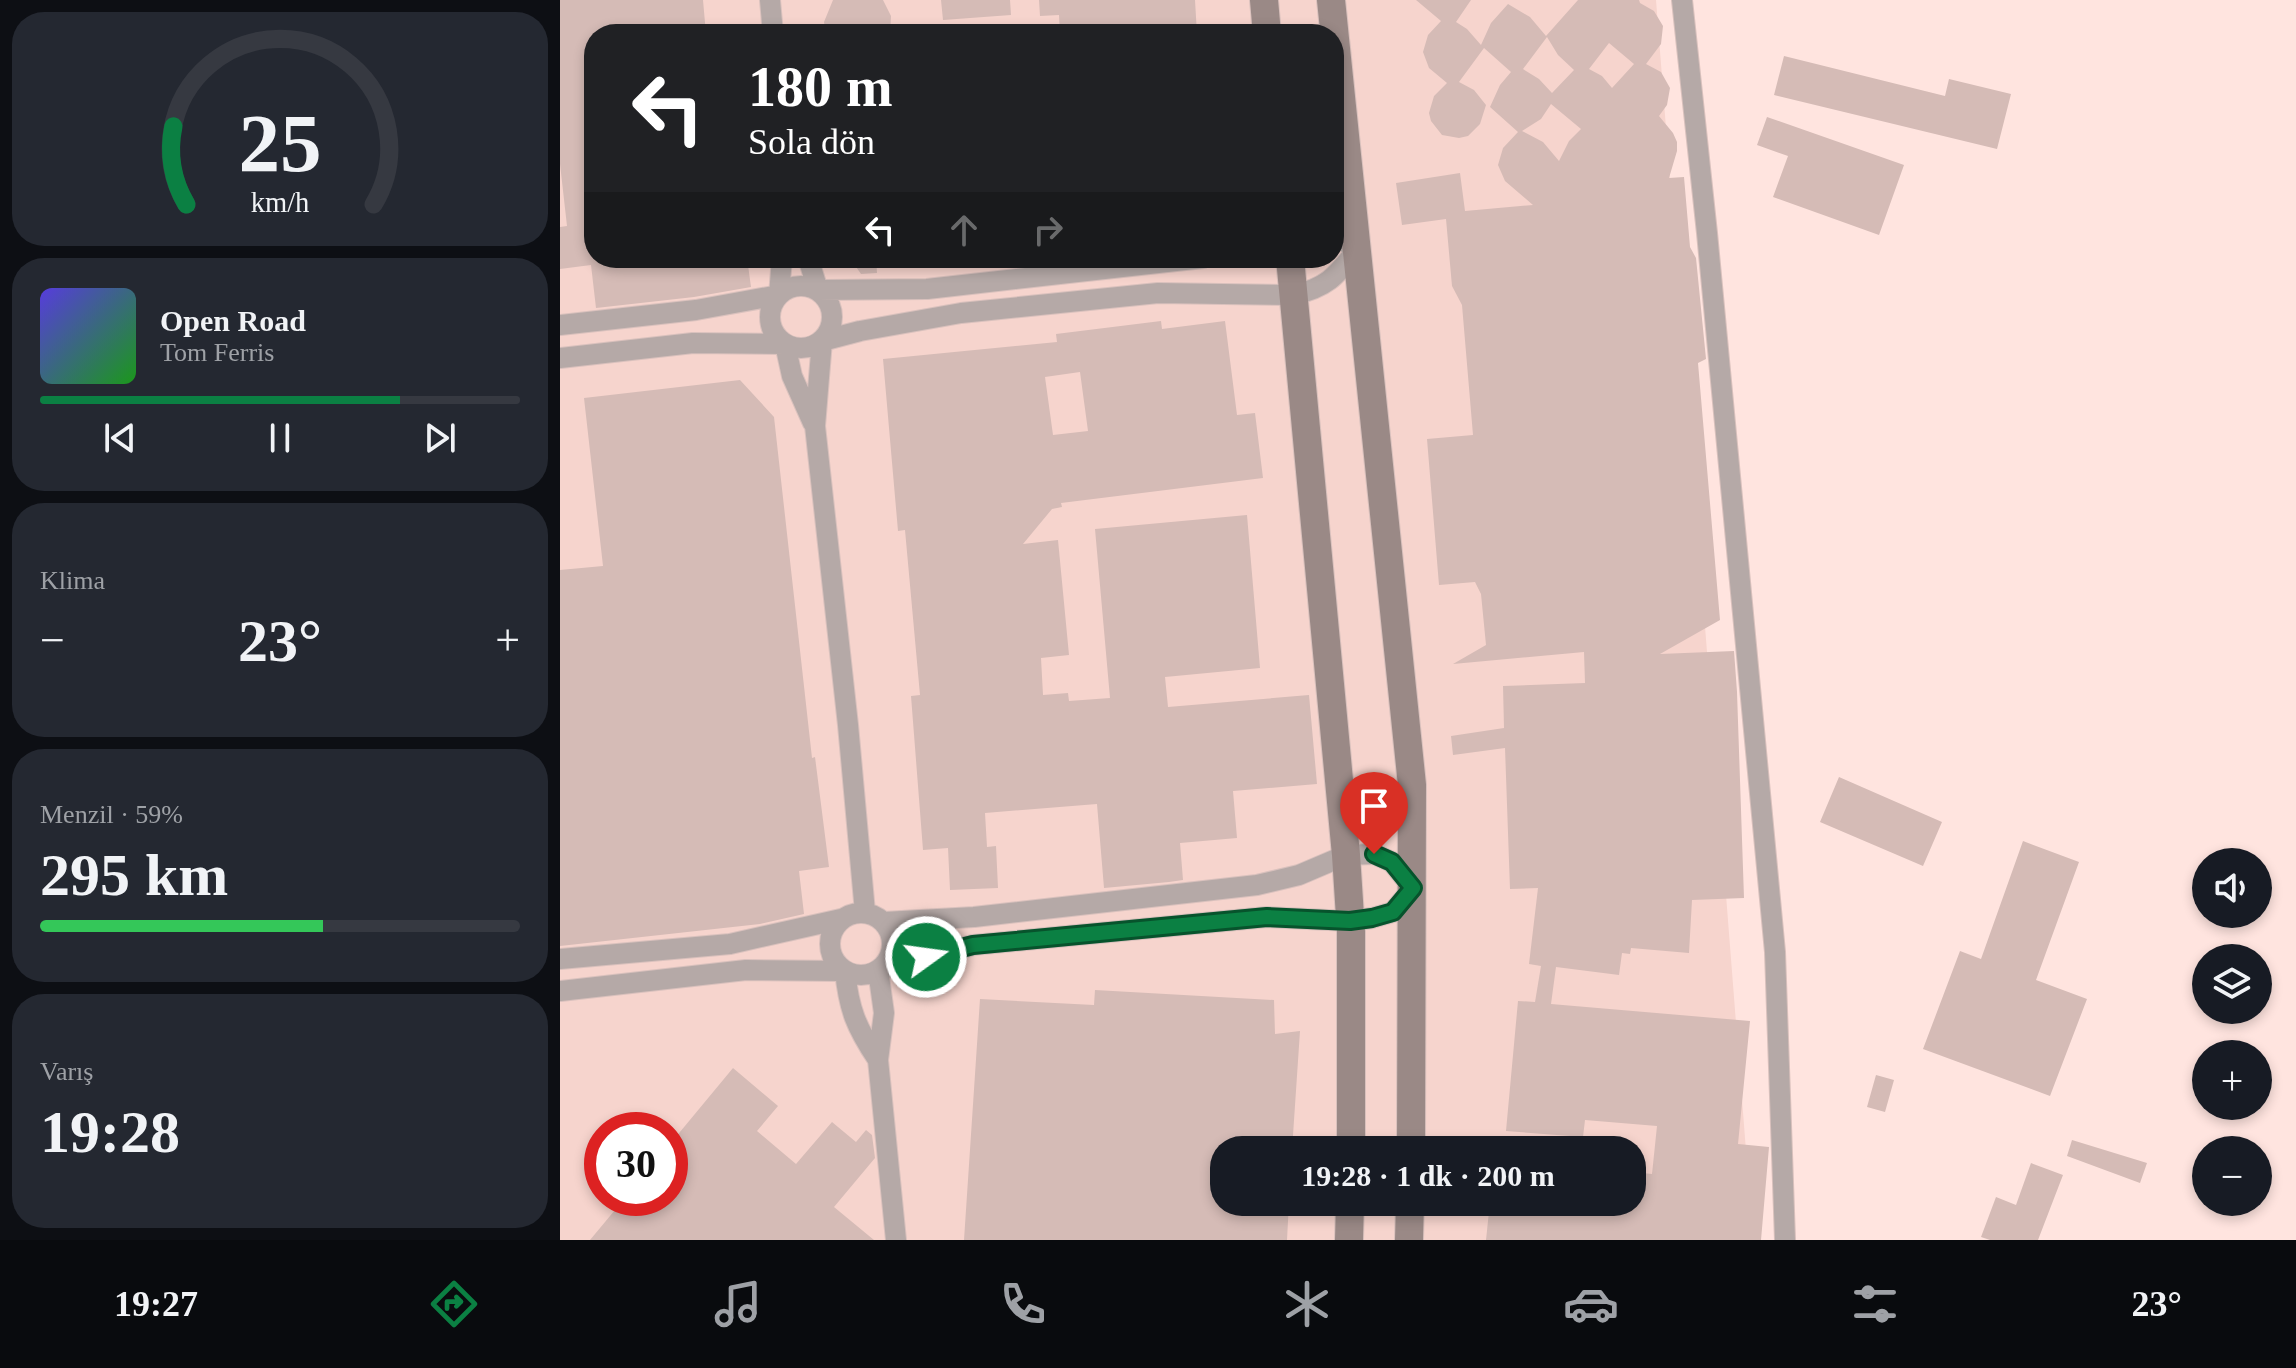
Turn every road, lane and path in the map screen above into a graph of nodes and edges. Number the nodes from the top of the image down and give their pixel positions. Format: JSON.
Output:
{"nodes":[{"id":1,"x":770,"y":0,"type":"edge"},
{"id":2,"x":1264,"y":0,"type":"edge"},
{"id":3,"x":1331,"y":0,"type":"edge"},
{"id":4,"x":1682,"y":0,"type":"edge"},
{"id":5,"x":772,"y":24,"type":"edge"},
{"id":6,"x":1266,"y":24,"type":"edge"},
{"id":7,"x":1332,"y":24,"type":"edge"},
{"id":8,"x":1344,"y":210,"type":"edge"},
{"id":9,"x":1346,"y":242,"type":"edge"},
{"id":10,"x":781,"y":268,"type":"edge"},
{"id":11,"x":811,"y":268,"type":"edge"},
{"id":12,"x":1114,"y":268,"type":"edge"},
{"id":13,"x":1291,"y":268,"type":"edge"},
{"id":14,"x":1337,"y":268,"type":"edge"},
{"id":15,"x":818,"y":290,"type":"junction"},
{"id":16,"x":779,"y":295,"type":"junction"},
{"id":17,"x":1293,"y":295,"type":"junction"},
{"id":18,"x":560,"y":325,"type":"edge"},
{"id":19,"x":822,"y":341,"type":"junction"},
{"id":20,"x":785,"y":344,"type":"junction"},
{"id":21,"x":560,"y":358,"type":"edge"},
{"id":22,"x":815,"y":426,"type":"junction"},
{"id":23,"x":1346,"y":855,"type":"junction"},
{"id":24,"x":1413,"y":888,"type":"junction"},
{"id":25,"x":865,"y":912,"type":"junction"},
{"id":26,"x":841,"y":919,"type":"junction"},
{"id":27,"x":1350,"y":921,"type":"junction"},
{"id":28,"x":884,"y":922,"type":"junction"},
{"id":29,"x":569,"y":958,"type":"edge"},
{"id":30,"x":878,"y":970,"type":"junction"},
{"id":31,"x":845,"y":971,"type":"junction"},
{"id":32,"x":570,"y":989,"type":"edge"},
{"id":33,"x":878,"y":1060,"type":"junction"},
{"id":34,"x":1351,"y":1136,"type":"edge"},
{"id":35,"x":1411,"y":1136,"type":"edge"},
{"id":36,"x":1350,"y":1216,"type":"edge"},
{"id":37,"x":1410,"y":1216,"type":"edge"},
{"id":38,"x":896,"y":1240,"type":"edge"},
{"id":39,"x":1349,"y":1240,"type":"edge"},
{"id":40,"x":1409,"y":1240,"type":"edge"},
{"id":41,"x":1785,"y":1240,"type":"edge"}],
"edges":[{"from":1,"to":5,"type":"street"},
{"from":2,"to":6,"type":"street"},
{"from":3,"to":7,"type":"street"},
{"from":4,"to":41,"type":"street"},
{"from":8,"to":9,"type":"street"},
{"from":9,"to":24,"type":"street"},
{"from":10,"to":16,"type":"street"},
{"from":11,"to":15,"type":"street"},
{"from":12,"to":15,"type":"street"},
{"from":13,"to":17,"type":"street"},
{"from":14,"to":17,"type":"street"},
{"from":15,"to":16,"type":"street"},
{"from":15,"to":19,"type":"street"},
{"from":16,"to":18,"type":"street"},
{"from":16,"to":20,"type":"street"},
{"from":17,"to":19,"type":"street"},
{"from":17,"to":23,"type":"street"},
{"from":19,"to":20,"type":"street"},
{"from":19,"to":22,"type":"street"},
{"from":20,"to":21,"type":"street"},
{"from":20,"to":22,"type":"street"},
{"from":22,"to":25,"type":"street"},
{"from":23,"to":24,"type":"street"},
{"from":23,"to":27,"type":"street"},
{"from":23,"to":28,"type":"street"},
{"from":24,"to":27,"type":"street"},
{"from":24,"to":35,"type":"street"},
{"from":25,"to":26,"type":"street"},
{"from":25,"to":28,"type":"street"},
{"from":26,"to":29,"type":"street"},
{"from":26,"to":31,"type":"street"},
{"from":27,"to":30,"type":"street"},
{"from":27,"to":34,"type":"street"},
{"from":28,"to":30,"type":"street"},
{"from":29,"to":32,"type":"street"},
{"from":30,"to":31,"type":"street"},
{"from":30,"to":33,"type":"street"},
{"from":31,"to":32,"type":"street"},
{"from":31,"to":33,"type":"street"},
{"from":33,"to":38,"type":"street"},
{"from":36,"to":39,"type":"street"},
{"from":37,"to":40,"type":"street"}]}
